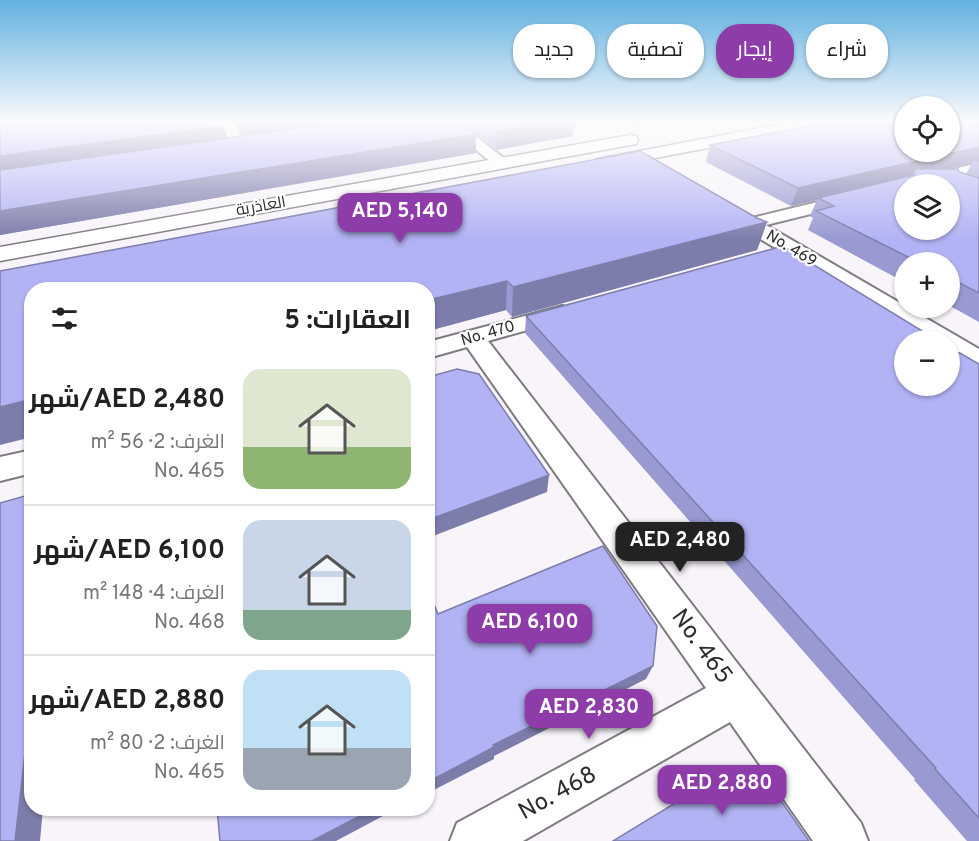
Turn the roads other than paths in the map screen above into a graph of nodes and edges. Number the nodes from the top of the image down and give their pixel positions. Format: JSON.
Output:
{"nodes":[{"id":1,"x":498,"y":160,"type":"edge"},
{"id":2,"x":517,"y":160,"type":"edge"},
{"id":3,"x":617,"y":160,"type":"edge"},
{"id":4,"x":640,"y":160,"type":"edge"},
{"id":5,"x":502,"y":163,"type":"junction"},
{"id":6,"x":979,"y":168,"type":"edge"},
{"id":7,"x":657,"y":169,"type":"edge"},
{"id":8,"x":952,"y":174,"type":"edge"},
{"id":9,"x":960,"y":185,"type":"edge"},
{"id":10,"x":894,"y":188,"type":"edge"},
{"id":11,"x":969,"y":189,"type":"edge"},
{"id":12,"x":433,"y":195,"type":"edge"},
{"id":13,"x":718,"y":206,"type":"edge"},
{"id":14,"x":749,"y":224,"type":"junction"},
{"id":15,"x":792,"y":249,"type":"junction"},
{"id":16,"x":0,"y":254,"type":"edge"},
{"id":17,"x":769,"y":255,"type":"edge"},
{"id":18,"x":587,"y":306,"type":"edge"},
{"id":19,"x":929,"y":330,"type":"edge"},
{"id":20,"x":473,"y":338,"type":"junction"},
{"id":21,"x":960,"y":348,"type":"edge"},
{"id":22,"x":435,"y":349,"type":"edge"},
{"id":23,"x":979,"y":360,"type":"edge"},
{"id":24,"x":24,"y":463,"type":"edge"},
{"id":25,"x":0,"y":470,"type":"edge"},
{"id":26,"x":735,"y":695,"type":"junction"},
{"id":27,"x":475,"y":841,"type":"edge"},
{"id":28,"x":843,"y":841,"type":"edge"}],
"edges":[{"from":1,"to":5,"type":"street"},
{"from":2,"to":5,"type":"street","name":"العاذرية"},
{"from":3,"to":12,"type":"street"},
{"from":4,"to":7,"type":"street"},
{"from":5,"to":16,"type":"street","name":"العاذرية"},
{"from":6,"to":8,"type":"street"},
{"from":9,"to":11,"type":"street"},
{"from":10,"to":14,"type":"street"},
{"from":13,"to":14,"type":"street","name":"No. 469"},
{"from":14,"to":15,"type":"street","name":"No. 469"},
{"from":15,"to":17,"type":"street"},
{"from":15,"to":19,"type":"street","name":"No. 469"},
{"from":18,"to":20,"type":"street","name":"No. 470"},
{"from":20,"to":22,"type":"street","name":"No. 470"},
{"from":20,"to":26,"type":"street","name":"No. 465"},
{"from":21,"to":23,"type":"street","name":"No. 469"},
{"from":24,"to":25,"type":"street"},
{"from":26,"to":27,"type":"street","name":"No. 468"},
{"from":26,"to":28,"type":"street","name":"No. 465"}]}
